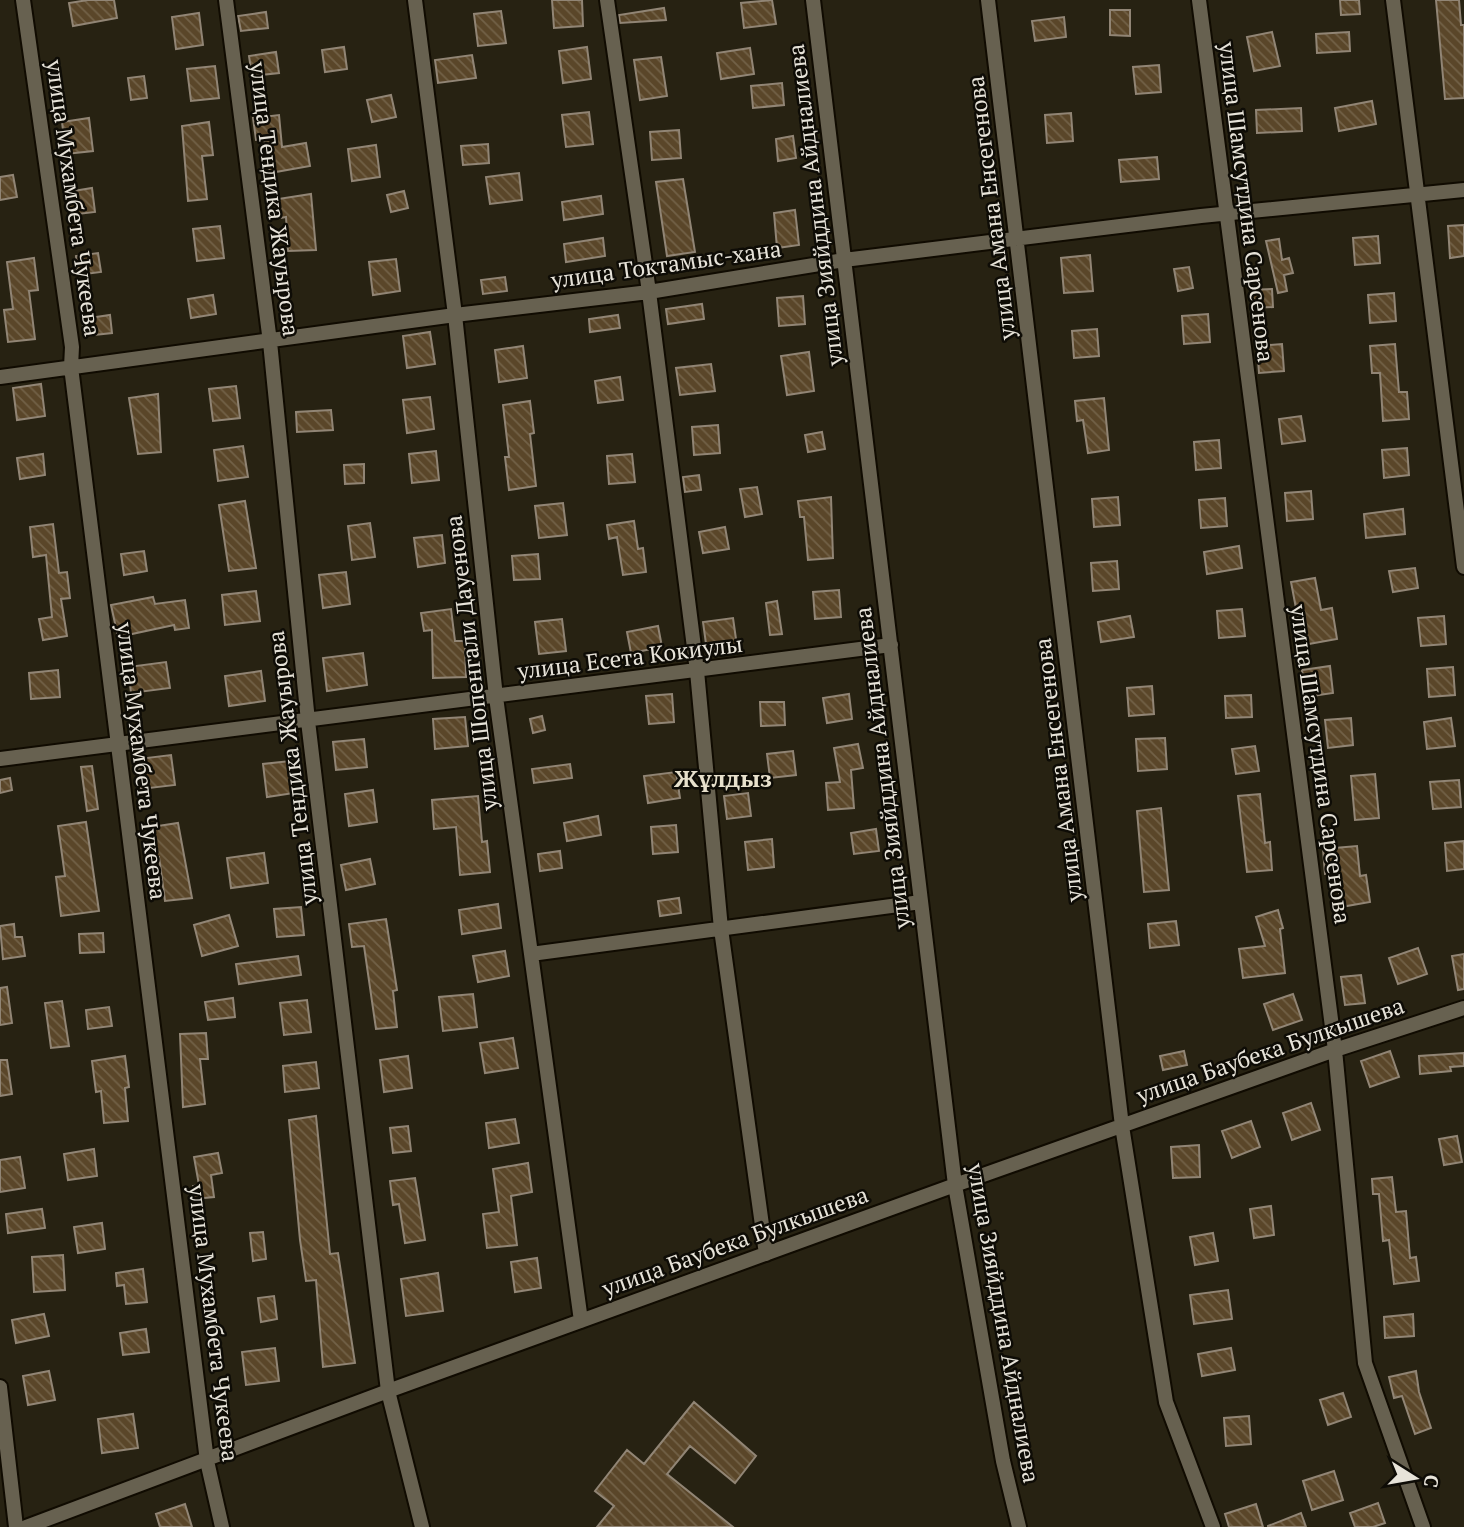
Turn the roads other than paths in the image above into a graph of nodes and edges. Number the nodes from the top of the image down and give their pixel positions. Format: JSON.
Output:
{"nodes":[{"id":1,"x":23,"y":0,"type":"edge"},
{"id":2,"x":226,"y":0,"type":"edge"},
{"id":3,"x":415,"y":0,"type":"edge"},
{"id":4,"x":607,"y":0,"type":"edge"},
{"id":5,"x":813,"y":0,"type":"edge"},
{"id":6,"x":988,"y":0,"type":"edge"},
{"id":7,"x":1199,"y":0,"type":"edge"},
{"id":8,"x":1393,"y":0,"type":"edge"},
{"id":9,"x":1464,"y":190,"type":"edge"},
{"id":10,"x":1417,"y":195,"type":"junction"},
{"id":11,"x":1225,"y":214,"type":"junction"},
{"id":12,"x":1018,"y":238,"type":"junction"},
{"id":13,"x":844,"y":260,"type":"junction"},
{"id":14,"x":649,"y":292,"type":"junction"},
{"id":15,"x":455,"y":315,"type":"junction"},
{"id":16,"x":270,"y":342,"type":"junction"},
{"id":17,"x":71,"y":367,"type":"junction"},
{"id":18,"x":0,"y":377,"type":"edge"},
{"id":19,"x":1464,"y":567,"type":"edge"},
{"id":20,"x":891,"y":645,"type":"junction"},
{"id":21,"x":697,"y":671,"type":"junction"},
{"id":22,"x":496,"y":697,"type":"junction"},
{"id":23,"x":308,"y":721,"type":"junction"},
{"id":24,"x":117,"y":743,"type":"junction"},
{"id":25,"x":0,"y":759,"type":"edge"},
{"id":26,"x":922,"y":902,"type":"junction"},
{"id":27,"x":721,"y":929,"type":"junction"},
{"id":28,"x":531,"y":954,"type":"junction"},
{"id":29,"x":1464,"y":1008,"type":"edge"},
{"id":30,"x":1335,"y":1050,"type":"junction"},
{"id":31,"x":1122,"y":1126,"type":"junction"},
{"id":32,"x":955,"y":1185,"type":"junction"},
{"id":33,"x":766,"y":1254,"type":"junction"},
{"id":34,"x":581,"y":1321,"type":"junction"},
{"id":35,"x":0,"y":1387,"type":"edge"},
{"id":36,"x":388,"y":1391,"type":"junction"},
{"id":37,"x":207,"y":1461,"type":"junction"},
{"id":38,"x":16,"y":1527,"type":"edge"},
{"id":39,"x":26,"y":1527,"type":"edge"},
{"id":40,"x":222,"y":1527,"type":"edge"},
{"id":41,"x":422,"y":1527,"type":"edge"},
{"id":42,"x":1019,"y":1527,"type":"edge"},
{"id":43,"x":1213,"y":1527,"type":"edge"},
{"id":44,"x":1423,"y":1527,"type":"edge"}],
"edges":[{"from":1,"to":17,"type":"street","name":"улица Мухамбета Чукеева"},
{"from":2,"to":16,"type":"street","name":"улица Тендика Жауырова"},
{"from":3,"to":15,"type":"street","name":"улица Шопенгали Дауенова"},
{"from":4,"to":14,"type":"street"},
{"from":5,"to":13,"type":"street","name":"улица Зияйддина Айдналиева"},
{"from":6,"to":12,"type":"street","name":"улица Амана Енсегенова"},
{"from":7,"to":11,"type":"street","name":"улица Шамсутдина Сарсенова"},
{"from":8,"to":10,"type":"street"},
{"from":9,"to":10,"type":"street","name":"улица Токтамыс-хана"},
{"from":10,"to":11,"type":"street","name":"улица Токтамыс-хана"},
{"from":10,"to":19,"type":"street"},
{"from":11,"to":12,"type":"street","name":"улица Токтамыс-хана"},
{"from":11,"to":30,"type":"street","name":"улица Шамсутдина Сарсенова"},
{"from":12,"to":13,"type":"street","name":"улица Токтамыс-хана"},
{"from":12,"to":31,"type":"street","name":"улица Амана Енсегенова"},
{"from":13,"to":14,"type":"street","name":"улица Токтамыс-хана"},
{"from":13,"to":20,"type":"street","name":"улица Зияйддина Айдналиева"},
{"from":14,"to":15,"type":"street","name":"улица Токтамыс-хана"},
{"from":14,"to":21,"type":"street"},
{"from":15,"to":16,"type":"street","name":"улица Токтамыс-хана"},
{"from":15,"to":22,"type":"street","name":"улица Шопенгали Дауенова"},
{"from":16,"to":17,"type":"street","name":"улица Токтамыс-хана"},
{"from":16,"to":23,"type":"street","name":"улица Тендика Жауырова"},
{"from":17,"to":18,"type":"street","name":"улица Токтамыс-хана"},
{"from":17,"to":24,"type":"street","name":"улица Мухамбета Чукеева"},
{"from":20,"to":21,"type":"street","name":"улица Есета Кокиулы"},
{"from":20,"to":26,"type":"street","name":"улица Зияйддина Айдналиева"},
{"from":21,"to":22,"type":"street","name":"улица Есета Кокиулы"},
{"from":21,"to":27,"type":"street"},
{"from":22,"to":23,"type":"street","name":"улица Есета Кокиулы"},
{"from":22,"to":28,"type":"street","name":"улица Шопенгали Дауенова"},
{"from":23,"to":24,"type":"street","name":"улица Есета Кокиулы"},
{"from":23,"to":36,"type":"street","name":"улица Тендика Жауырова"},
{"from":24,"to":25,"type":"street","name":"улица Есета Кокиулы"},
{"from":24,"to":37,"type":"street","name":"улица Мухамбета Чукеева"},
{"from":26,"to":27,"type":"street"},
{"from":26,"to":32,"type":"street","name":"улица Зияйддина Айдналиева"},
{"from":27,"to":28,"type":"street"},
{"from":27,"to":33,"type":"street"},
{"from":28,"to":34,"type":"street","name":"улица Шопенгали Дауенова"},
{"from":29,"to":30,"type":"street","name":"улица Баубека Булкышева"},
{"from":30,"to":31,"type":"street","name":"улица Баубека Булкышева"},
{"from":30,"to":44,"type":"street","name":"улица Шамсутдина Сарсенова"},
{"from":31,"to":32,"type":"street","name":"улица Баубека Булкышева"},
{"from":31,"to":43,"type":"street","name":"улица Амана Енсегенова"},
{"from":32,"to":33,"type":"street","name":"улица Баубека Булкышева"},
{"from":32,"to":42,"type":"street","name":"улица Зияйддина Айдналиева"},
{"from":33,"to":34,"type":"street","name":"улица Баубека Булкышева"},
{"from":34,"to":36,"type":"street","name":"улица Баубека Булкышева"},
{"from":35,"to":38,"type":"street"},
{"from":36,"to":37,"type":"street","name":"улица Баубека Булкышева"},
{"from":36,"to":41,"type":"street","name":"улица Тендика Жауырова"},
{"from":37,"to":39,"type":"street","name":"улица Баубека Булкышева"},
{"from":37,"to":40,"type":"street","name":"улица Мухамбета Чукеева"}]}
